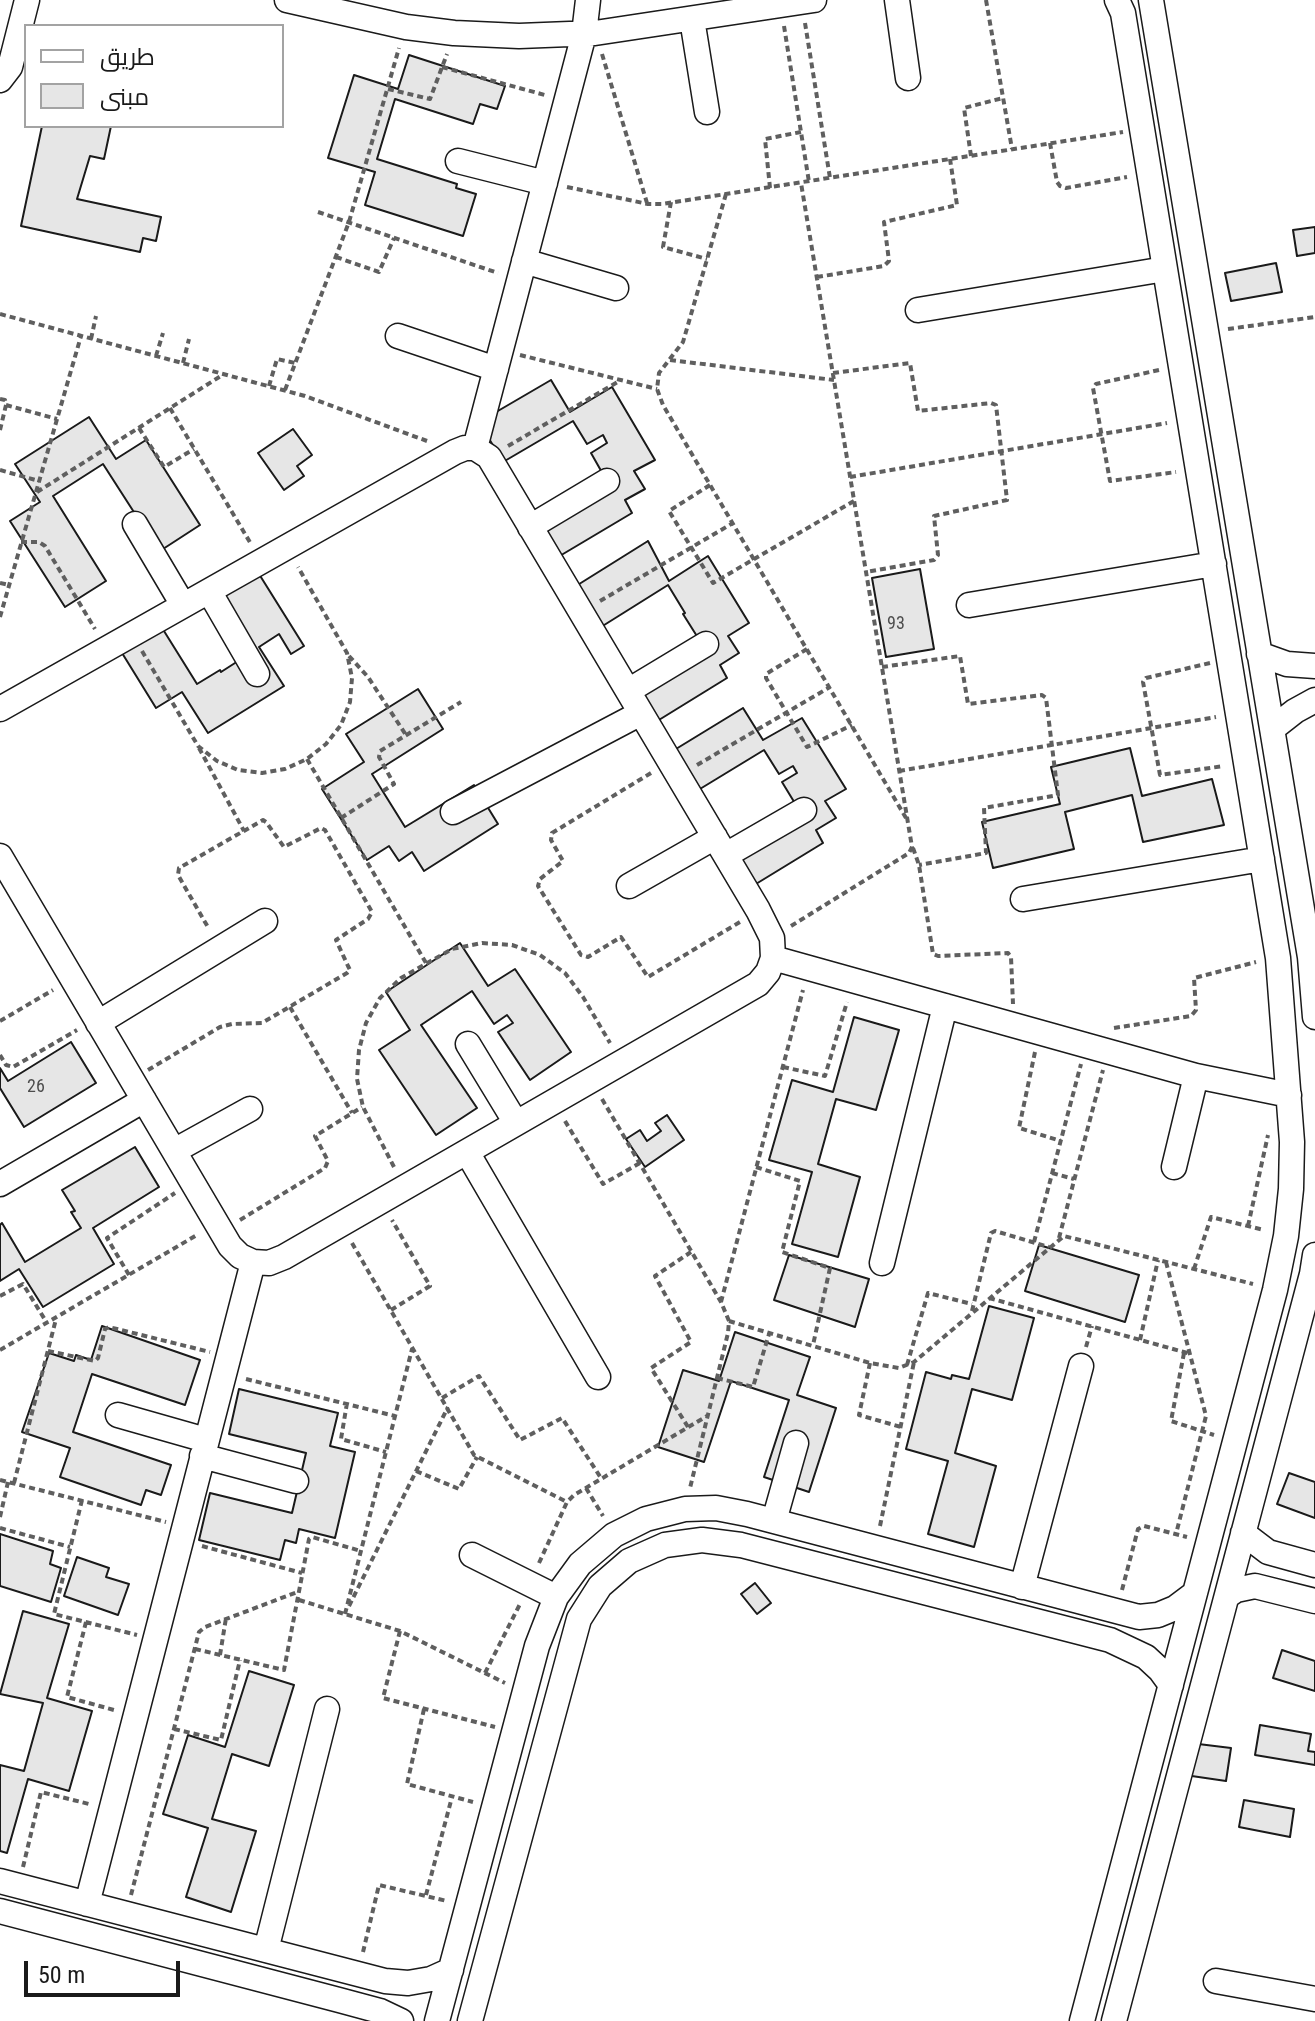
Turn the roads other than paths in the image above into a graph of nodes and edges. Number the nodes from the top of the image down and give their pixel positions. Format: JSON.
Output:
{"nodes":[{"id":1,"x":27,"y":0,"type":"edge"},
{"id":2,"x":287,"y":0,"type":"edge"},
{"id":3,"x":588,"y":0,"type":"edge"},
{"id":4,"x":897,"y":0,"type":"edge"},
{"id":5,"x":1117,"y":0,"type":"edge"},
{"id":6,"x":1151,"y":0,"type":"edge"},
{"id":7,"x":799,"y":2,"type":"edge"},
{"id":8,"x":692,"y":19,"type":"junction"},
{"id":9,"x":590,"y":33,"type":"junction"},
{"id":10,"x":908,"y":78,"type":"dead end"},
{"id":11,"x":0,"y":80,"type":"edge"},
{"id":12,"x":707,"y":112,"type":"dead end"},
{"id":13,"x":458,"y":161,"type":"dead end"},
{"id":14,"x":545,"y":183,"type":"junction"},
{"id":15,"x":1165,"y":269,"type":"junction"},
{"id":16,"x":522,"y":271,"type":"junction"},
{"id":17,"x":616,"y":288,"type":"dead end"},
{"id":18,"x":918,"y":310,"type":"dead end"},
{"id":19,"x":398,"y":336,"type":"dead end"},
{"id":20,"x":499,"y":359,"type":"junction"},
{"id":21,"x":473,"y":452,"type":"junction"},
{"id":22,"x":607,"y":481,"type":"dead end"},
{"id":23,"x":135,"y":524,"type":"dead end"},
{"id":24,"x":530,"y":527,"type":"junction"},
{"id":25,"x":1214,"y":564,"type":"junction"},
{"id":26,"x":209,"y":591,"type":"junction"},
{"id":27,"x":183,"y":605,"type":"junction"},
{"id":28,"x":969,"y":605,"type":"dead end"},
{"id":29,"x":706,"y":644,"type":"dead end"},
{"id":30,"x":1259,"y":654,"type":"junction"},
{"id":31,"x":1315,"y":666,"type":"edge"},
{"id":32,"x":257,"y":674,"type":"dead end"},
{"id":33,"x":628,"y":691,"type":"junction"},
{"id":34,"x":1315,"y":700,"type":"edge"},
{"id":35,"x":0,"y":709,"type":"edge"},
{"id":36,"x":641,"y":713,"type":"junction"},
{"id":37,"x":1272,"y":729,"type":"junction"},
{"id":38,"x":804,"y":810,"type":"dead end"},
{"id":39,"x":453,"y":812,"type":"dead end"},
{"id":40,"x":720,"y":846,"type":"junction"},
{"id":41,"x":0,"y":856,"type":"edge"},
{"id":42,"x":1262,"y":859,"type":"junction"},
{"id":43,"x":629,"y":886,"type":"dead end"},
{"id":44,"x":1023,"y":899,"type":"dead end"},
{"id":45,"x":265,"y":921,"type":"dead end"},
{"id":46,"x":773,"y":948,"type":"junction"},
{"id":47,"x":945,"y":1006,"type":"junction"},
{"id":48,"x":1315,"y":1017,"type":"edge"},
{"id":49,"x":97,"y":1021,"type":"junction"},
{"id":50,"x":468,"y":1044,"type":"dead end"},
{"id":51,"x":1196,"y":1076,"type":"junction"},
{"id":52,"x":1283,"y":1094,"type":"junction"},
{"id":53,"x":144,"y":1100,"type":"junction"},
{"id":54,"x":250,"y":1109,"type":"dead end"},
{"id":55,"x":516,"y":1123,"type":"junction"},
{"id":56,"x":174,"y":1151,"type":"junction"},
{"id":57,"x":467,"y":1152,"type":"junction"},
{"id":58,"x":1174,"y":1167,"type":"dead end"},
{"id":59,"x":0,"y":1184,"type":"edge"},
{"id":60,"x":1315,"y":1255,"type":"edge"},
{"id":61,"x":253,"y":1262,"type":"junction"},
{"id":62,"x":882,"y":1263,"type":"dead end"},
{"id":63,"x":1081,"y":1366,"type":"dead end"},
{"id":64,"x":598,"y":1377,"type":"dead end"},
{"id":65,"x":118,"y":1415,"type":"dead end"},
{"id":66,"x":796,"y":1443,"type":"dead end"},
{"id":67,"x":204,"y":1448,"type":"junction"},
{"id":68,"x":296,"y":1481,"type":"dead end"},
{"id":69,"x":774,"y":1521,"type":"junction"},
{"id":70,"x":1243,"y":1533,"type":"junction"},
{"id":71,"x":472,"y":1555,"type":"dead end"},
{"id":72,"x":1315,"y":1565,"type":"edge"},
{"id":73,"x":1022,"y":1587,"type":"junction"},
{"id":74,"x":1195,"y":1593,"type":"junction"},
{"id":75,"x":1227,"y":1596,"type":"junction"},
{"id":76,"x":556,"y":1597,"type":"junction"},
{"id":77,"x":1072,"y":1600,"type":"junction"},
{"id":78,"x":1315,"y":1601,"type":"edge"},
{"id":79,"x":1067,"y":1629,"type":"junction"},
{"id":80,"x":1171,"y":1685,"type":"junction"},
{"id":81,"x":327,"y":1709,"type":"dead end"},
{"id":82,"x":9,"y":1883,"type":"edge"},
{"id":83,"x":87,"y":1904,"type":"junction"},
{"id":84,"x":0,"y":1911,"type":"edge"},
{"id":85,"x":266,"y":1950,"type":"junction"},
{"id":86,"x":451,"y":1970,"type":"junction"},
{"id":87,"x":352,"y":1973,"type":"junction"},
{"id":88,"x":1216,"y":1981,"type":"dead end"},
{"id":89,"x":1315,"y":1999,"type":"edge"},
{"id":90,"x":339,"y":2000,"type":"junction"},
{"id":91,"x":401,"y":2021,"type":"edge"},
{"id":92,"x":437,"y":2021,"type":"edge"},
{"id":93,"x":470,"y":2021,"type":"edge"},
{"id":94,"x":1082,"y":2021,"type":"edge"},
{"id":95,"x":1114,"y":2021,"type":"edge"}],
"edges":[{"from":1,"to":11,"type":"street"},
{"from":2,"to":9,"type":"street"},
{"from":3,"to":9,"type":"street"},
{"from":4,"to":10,"type":"street"},
{"from":5,"to":15,"type":"street"},
{"from":6,"to":30,"type":"street"},
{"from":7,"to":8,"type":"street"},
{"from":8,"to":9,"type":"street"},
{"from":8,"to":12,"type":"street"},
{"from":9,"to":14,"type":"street"},
{"from":13,"to":14,"type":"street"},
{"from":14,"to":16,"type":"street"},
{"from":15,"to":18,"type":"street"},
{"from":15,"to":25,"type":"street"},
{"from":16,"to":17,"type":"street"},
{"from":16,"to":20,"type":"street"},
{"from":19,"to":20,"type":"street"},
{"from":20,"to":21,"type":"street"},
{"from":21,"to":24,"type":"street"},
{"from":21,"to":26,"type":"street"},
{"from":22,"to":24,"type":"street"},
{"from":23,"to":27,"type":"street"},
{"from":24,"to":33,"type":"street"},
{"from":25,"to":28,"type":"street"},
{"from":25,"to":42,"type":"street"},
{"from":26,"to":27,"type":"street"},
{"from":26,"to":32,"type":"street"},
{"from":27,"to":35,"type":"street"},
{"from":29,"to":33,"type":"street"},
{"from":30,"to":31,"type":"street"},
{"from":30,"to":37,"type":"street"},
{"from":33,"to":36,"type":"street"},
{"from":34,"to":37,"type":"street"},
{"from":36,"to":39,"type":"street"},
{"from":36,"to":40,"type":"street"},
{"from":37,"to":48,"type":"street"},
{"from":38,"to":40,"type":"street"},
{"from":40,"to":43,"type":"street"},
{"from":40,"to":46,"type":"street"},
{"from":41,"to":49,"type":"street"},
{"from":42,"to":44,"type":"street"},
{"from":42,"to":52,"type":"street"},
{"from":45,"to":49,"type":"street"},
{"from":46,"to":47,"type":"street"},
{"from":46,"to":55,"type":"street"},
{"from":47,"to":51,"type":"street"},
{"from":47,"to":62,"type":"street"},
{"from":49,"to":53,"type":"street"},
{"from":50,"to":55,"type":"street"},
{"from":51,"to":52,"type":"street"},
{"from":51,"to":58,"type":"street"},
{"from":52,"to":74,"type":"street"},
{"from":53,"to":56,"type":"street"},
{"from":53,"to":59,"type":"street"},
{"from":54,"to":56,"type":"street"},
{"from":55,"to":57,"type":"street"},
{"from":56,"to":61,"type":"street"},
{"from":57,"to":61,"type":"street"},
{"from":57,"to":64,"type":"street"},
{"from":60,"to":70,"type":"street"},
{"from":61,"to":67,"type":"street"},
{"from":63,"to":73,"type":"street"},
{"from":65,"to":67,"type":"street"},
{"from":66,"to":69,"type":"street"},
{"from":67,"to":68,"type":"street"},
{"from":67,"to":83,"type":"street"},
{"from":69,"to":73,"type":"street"},
{"from":69,"to":76,"type":"street"},
{"from":70,"to":72,"type":"street"},
{"from":70,"to":75,"type":"street"},
{"from":71,"to":76,"type":"street"},
{"from":73,"to":77,"type":"street"},
{"from":74,"to":77,"type":"street"},
{"from":74,"to":80,"type":"street"},
{"from":75,"to":78,"type":"street"},
{"from":75,"to":95,"type":"street"},
{"from":76,"to":86,"type":"street"},
{"from":77,"to":79,"type":"street"},
{"from":79,"to":80,"type":"street"},
{"from":79,"to":93,"type":"street"},
{"from":80,"to":94,"type":"street"},
{"from":81,"to":85,"type":"street"},
{"from":82,"to":83,"type":"street"},
{"from":83,"to":85,"type":"street"},
{"from":84,"to":90,"type":"street"},
{"from":85,"to":87,"type":"street"},
{"from":86,"to":87,"type":"street"},
{"from":86,"to":92,"type":"street"},
{"from":87,"to":90,"type":"street"},
{"from":88,"to":89,"type":"street"},
{"from":90,"to":91,"type":"street"}]}
